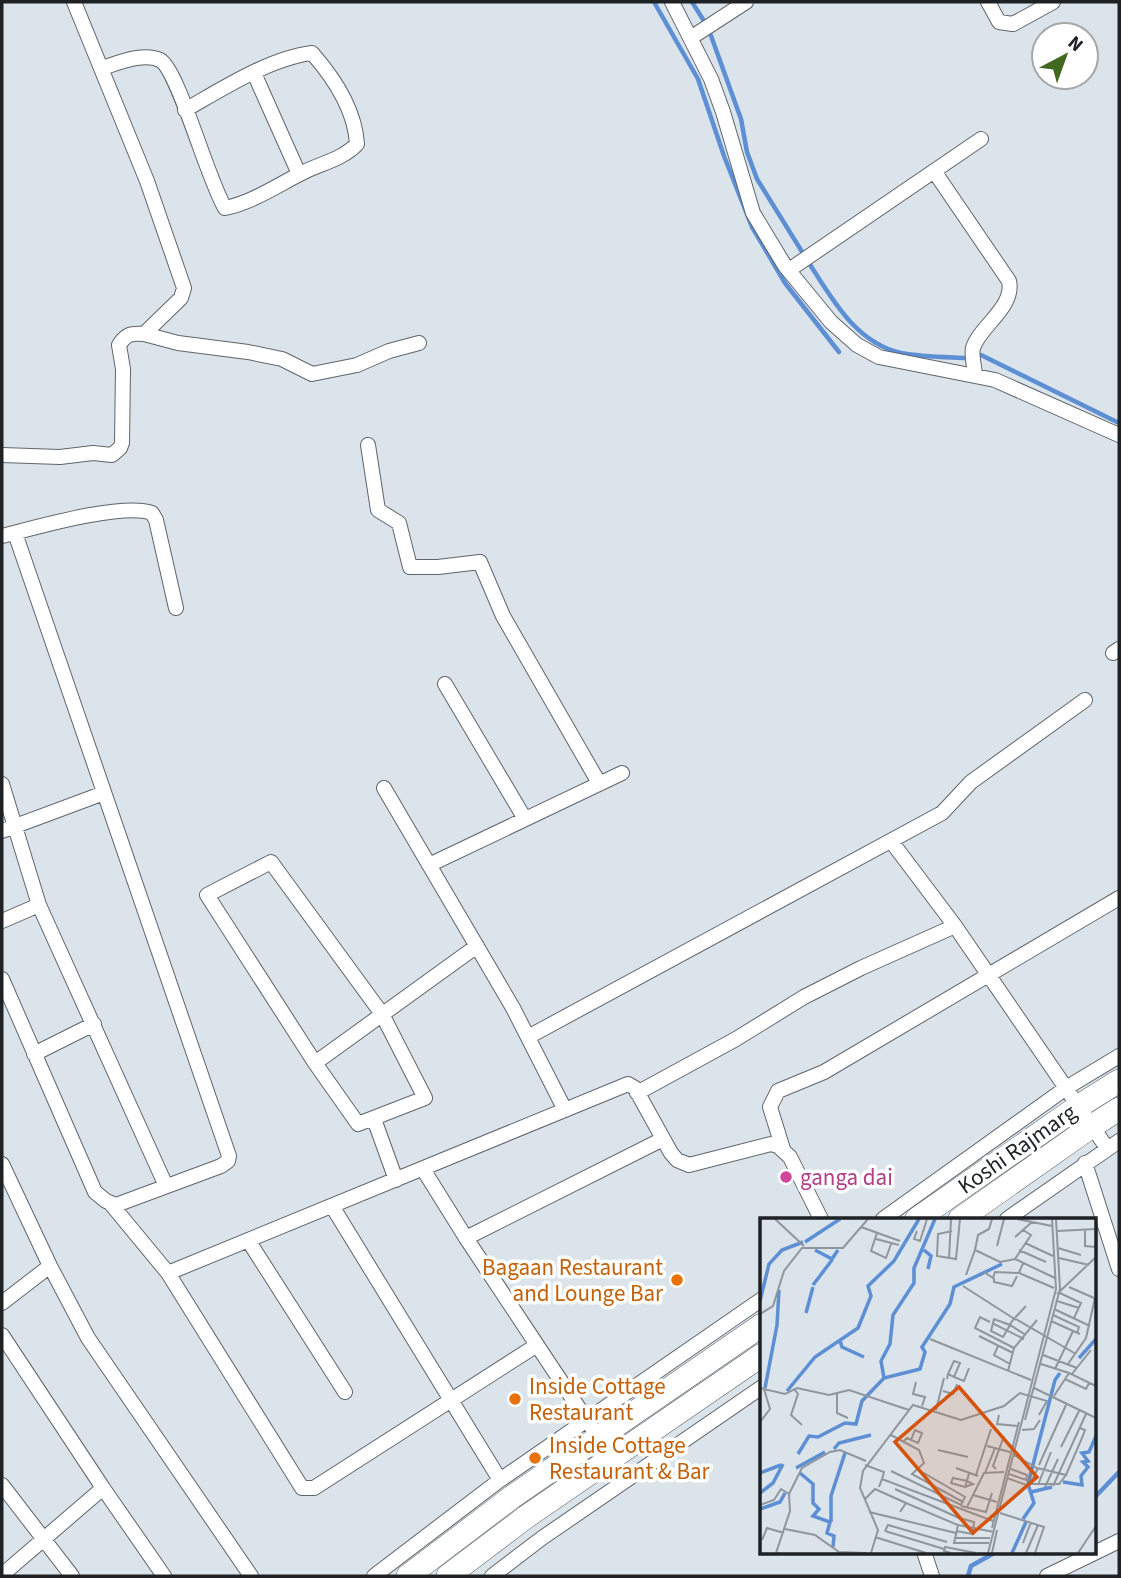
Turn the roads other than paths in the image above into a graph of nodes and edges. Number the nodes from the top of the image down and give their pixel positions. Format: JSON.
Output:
{"nodes":[{"id":1,"x":74,"y":2,"type":"edge"},
{"id":2,"x":672,"y":2,"type":"edge"},
{"id":3,"x":746,"y":2,"type":"edge"},
{"id":4,"x":988,"y":2,"type":"edge"},
{"id":5,"x":1053,"y":2,"type":"edge"},
{"id":6,"x":692,"y":37,"type":"junction"},
{"id":7,"x":102,"y":68,"type":"junction"},
{"id":8,"x":254,"y":73,"type":"junction"},
{"id":9,"x":185,"y":110,"type":"junction"},
{"id":10,"x":981,"y":139,"type":"dead end"},
{"id":11,"x":934,"y":171,"type":"junction"},
{"id":12,"x":299,"y":174,"type":"junction"},
{"id":13,"x":789,"y":270,"type":"junction"},
{"id":14,"x":144,"y":334,"type":"junction"},
{"id":15,"x":419,"y":343,"type":"dead end"},
{"id":16,"x":975,"y":376,"type":"junction"},
{"id":17,"x":1119,"y":435,"type":"edge"},
{"id":18,"x":368,"y":445,"type":"dead end"},
{"id":19,"x":2,"y":455,"type":"edge"},
{"id":20,"x":8,"y":534,"type":"edge"},
{"id":21,"x":176,"y":608,"type":"dead end"},
{"id":22,"x":445,"y":684,"type":"dead end"},
{"id":23,"x":1085,"y":700,"type":"dead end"},
{"id":24,"x":621,"y":774,"type":"dead end"},
{"id":25,"x":599,"y":783,"type":"junction"},
{"id":26,"x":2,"y":785,"type":"edge"},
{"id":27,"x":384,"y":788,"type":"dead end"},
{"id":28,"x":104,"y":793,"type":"junction"},
{"id":29,"x":525,"y":819,"type":"junction"},
{"id":30,"x":8,"y":828,"type":"edge"},
{"id":31,"x":891,"y":841,"type":"junction"},
{"id":32,"x":429,"y":865,"type":"junction"},
{"id":33,"x":1119,"y":898,"type":"edge"},
{"id":34,"x":39,"y":905,"type":"junction"},
{"id":35,"x":2,"y":921,"type":"edge"},
{"id":36,"x":955,"y":926,"type":"junction"},
{"id":37,"x":477,"y":946,"type":"junction"},
{"id":38,"x":988,"y":974,"type":"junction"},
{"id":39,"x":2,"y":979,"type":"edge"},
{"id":40,"x":382,"y":1014,"type":"junction"},
{"id":41,"x":94,"y":1024,"type":"junction"},
{"id":42,"x":528,"y":1037,"type":"junction"},
{"id":43,"x":34,"y":1054,"type":"junction"},
{"id":44,"x":1119,"y":1056,"type":"edge"},
{"id":45,"x":315,"y":1063,"type":"junction"},
{"id":46,"x":1119,"y":1081,"type":"edge"},
{"id":47,"x":637,"y":1093,"type":"junction"},
{"id":48,"x":1072,"y":1097,"type":"junction"},
{"id":49,"x":1119,"y":1109,"type":"edge"},
{"id":50,"x":565,"y":1110,"type":"junction"},
{"id":51,"x":374,"y":1119,"type":"junction"},
{"id":52,"x":1092,"y":1126,"type":"junction"},
{"id":53,"x":663,"y":1139,"type":"junction"},
{"id":54,"x":1113,"y":1144,"type":"edge"},
{"id":55,"x":783,"y":1149,"type":"junction"},
{"id":56,"x":1086,"y":1163,"type":"junction"},
{"id":57,"x":2,"y":1164,"type":"edge"},
{"id":58,"x":423,"y":1169,"type":"junction"},
{"id":59,"x":396,"y":1180,"type":"junction"},
{"id":60,"x":166,"y":1186,"type":"junction"},
{"id":61,"x":111,"y":1204,"type":"junction"},
{"id":62,"x":332,"y":1206,"type":"junction"},
{"id":63,"x":820,"y":1218,"type":"edge"},
{"id":64,"x":885,"y":1218,"type":"edge"},
{"id":65,"x":918,"y":1218,"type":"edge"},
{"id":66,"x":961,"y":1218,"type":"edge"},
{"id":67,"x":1008,"y":1218,"type":"edge"},
{"id":68,"x":466,"y":1238,"type":"junction"},
{"id":69,"x":248,"y":1240,"type":"junction"},
{"id":70,"x":50,"y":1266,"type":"junction"},
{"id":71,"x":1119,"y":1269,"type":"edge"},
{"id":72,"x":168,"y":1273,"type":"junction"},
{"id":73,"x":760,"y":1301,"type":"edge"},
{"id":74,"x":2,"y":1303,"type":"edge"},
{"id":75,"x":760,"y":1326,"type":"edge"},
{"id":76,"x":2,"y":1335,"type":"edge"},
{"id":77,"x":537,"y":1345,"type":"junction"},
{"id":78,"x":760,"y":1356,"type":"edge"},
{"id":79,"x":760,"y":1388,"type":"edge"},
{"id":80,"x":345,"y":1392,"type":"dead end"},
{"id":81,"x":451,"y":1401,"type":"junction"},
{"id":82,"x":592,"y":1429,"type":"junction"},
{"id":83,"x":500,"y":1480,"type":"junction"},
{"id":84,"x":2,"y":1485,"type":"edge"},
{"id":85,"x":103,"y":1488,"type":"junction"},
{"id":86,"x":41,"y":1539,"type":"junction"},
{"id":87,"x":1119,"y":1541,"type":"edge"},
{"id":88,"x":1096,"y":1552,"type":"edge"},
{"id":89,"x":924,"y":1554,"type":"edge"},
{"id":90,"x":1092,"y":1554,"type":"edge"},
{"id":91,"x":2,"y":1575,"type":"edge"},
{"id":92,"x":72,"y":1576,"type":"edge"},
{"id":93,"x":164,"y":1576,"type":"edge"},
{"id":94,"x":251,"y":1576,"type":"edge"},
{"id":95,"x":374,"y":1576,"type":"edge"},
{"id":96,"x":408,"y":1576,"type":"edge"},
{"id":97,"x":448,"y":1576,"type":"edge"},
{"id":98,"x":492,"y":1576,"type":"edge"},
{"id":99,"x":932,"y":1576,"type":"edge"},
{"id":100,"x":1047,"y":1576,"type":"edge"}],
"edges":[{"from":1,"to":7,"type":"street"},
{"from":2,"to":6,"type":"street"},
{"from":3,"to":6,"type":"street"},
{"from":4,"to":5,"type":"street"},
{"from":6,"to":13,"type":"street"},
{"from":7,"to":9,"type":"street"},
{"from":7,"to":14,"type":"street"},
{"from":8,"to":9,"type":"street"},
{"from":8,"to":12,"type":"street"},
{"from":8,"to":12,"type":"street"},
{"from":9,"to":12,"type":"street"},
{"from":10,"to":11,"type":"street"},
{"from":11,"to":13,"type":"street"},
{"from":11,"to":16,"type":"street"},
{"from":13,"to":16,"type":"street"},
{"from":14,"to":15,"type":"street"},
{"from":14,"to":19,"type":"street"},
{"from":16,"to":17,"type":"street"},
{"from":18,"to":25,"type":"street"},
{"from":20,"to":21,"type":"street"},
{"from":20,"to":28,"type":"street"},
{"from":22,"to":29,"type":"street"},
{"from":23,"to":31,"type":"street"},
{"from":24,"to":25,"type":"street"},
{"from":25,"to":29,"type":"street"},
{"from":26,"to":30,"type":"street"},
{"from":27,"to":32,"type":"street"},
{"from":28,"to":30,"type":"street"},
{"from":28,"to":60,"type":"street"},
{"from":29,"to":32,"type":"street"},
{"from":30,"to":34,"type":"street"},
{"from":31,"to":36,"type":"street"},
{"from":31,"to":42,"type":"street"},
{"from":32,"to":37,"type":"street"},
{"from":33,"to":38,"type":"street"},
{"from":34,"to":35,"type":"street"},
{"from":34,"to":41,"type":"street"},
{"from":36,"to":38,"type":"street"},
{"from":36,"to":47,"type":"street"},
{"from":37,"to":40,"type":"street"},
{"from":37,"to":42,"type":"street"},
{"from":38,"to":48,"type":"street"},
{"from":38,"to":55,"type":"street"},
{"from":39,"to":43,"type":"street"},
{"from":40,"to":45,"type":"street"},
{"from":40,"to":45,"type":"street"},
{"from":40,"to":51,"type":"street"},
{"from":41,"to":43,"type":"street"},
{"from":41,"to":60,"type":"street"},
{"from":42,"to":50,"type":"street"},
{"from":43,"to":61,"type":"street"},
{"from":44,"to":48,"type":"street"},
{"from":45,"to":51,"type":"street"},
{"from":46,"to":48,"type":"main road","name":"Koshi Rajmarg"},
{"from":47,"to":50,"type":"street"},
{"from":47,"to":53,"type":"street"},
{"from":48,"to":52,"type":"street"},
{"from":48,"to":64,"type":"street"},
{"from":48,"to":65,"type":"main road","name":"Koshi Rajmarg"},
{"from":49,"to":52,"type":"main road","name":"Koshi Rajmarg"},
{"from":50,"to":58,"type":"street"},
{"from":51,"to":59,"type":"street"},
{"from":52,"to":54,"type":"street"},
{"from":52,"to":66,"type":"main road","name":"Koshi Rajmarg"},
{"from":53,"to":55,"type":"street"},
{"from":53,"to":68,"type":"street"},
{"from":54,"to":56,"type":"street"},
{"from":55,"to":63,"type":"street"},
{"from":56,"to":67,"type":"street"},
{"from":56,"to":71,"type":"street"},
{"from":57,"to":70,"type":"street"},
{"from":58,"to":59,"type":"street"},
{"from":58,"to":68,"type":"street"},
{"from":59,"to":62,"type":"street"},
{"from":60,"to":61,"type":"street"},
{"from":61,"to":72,"type":"street"},
{"from":62,"to":69,"type":"street"},
{"from":62,"to":81,"type":"street"},
{"from":68,"to":77,"type":"street"},
{"from":69,"to":72,"type":"street"},
{"from":69,"to":80,"type":"street"},
{"from":70,"to":74,"type":"street"},
{"from":70,"to":94,"type":"street"},
{"from":72,"to":81,"type":"street"},
{"from":73,"to":82,"type":"street"},
{"from":75,"to":82,"type":"main road"},
{"from":76,"to":85,"type":"street"},
{"from":77,"to":81,"type":"street"},
{"from":77,"to":82,"type":"street"},
{"from":78,"to":97,"type":"main road"},
{"from":79,"to":98,"type":"street"},
{"from":81,"to":83,"type":"street"},
{"from":82,"to":83,"type":"street"},
{"from":82,"to":96,"type":"main road"},
{"from":83,"to":95,"type":"street"},
{"from":84,"to":86,"type":"street"},
{"from":85,"to":86,"type":"street"},
{"from":85,"to":93,"type":"street"},
{"from":86,"to":91,"type":"street"},
{"from":86,"to":92,"type":"street"},
{"from":87,"to":88,"type":"street"},
{"from":89,"to":99,"type":"street"},
{"from":90,"to":100,"type":"street"}]}
